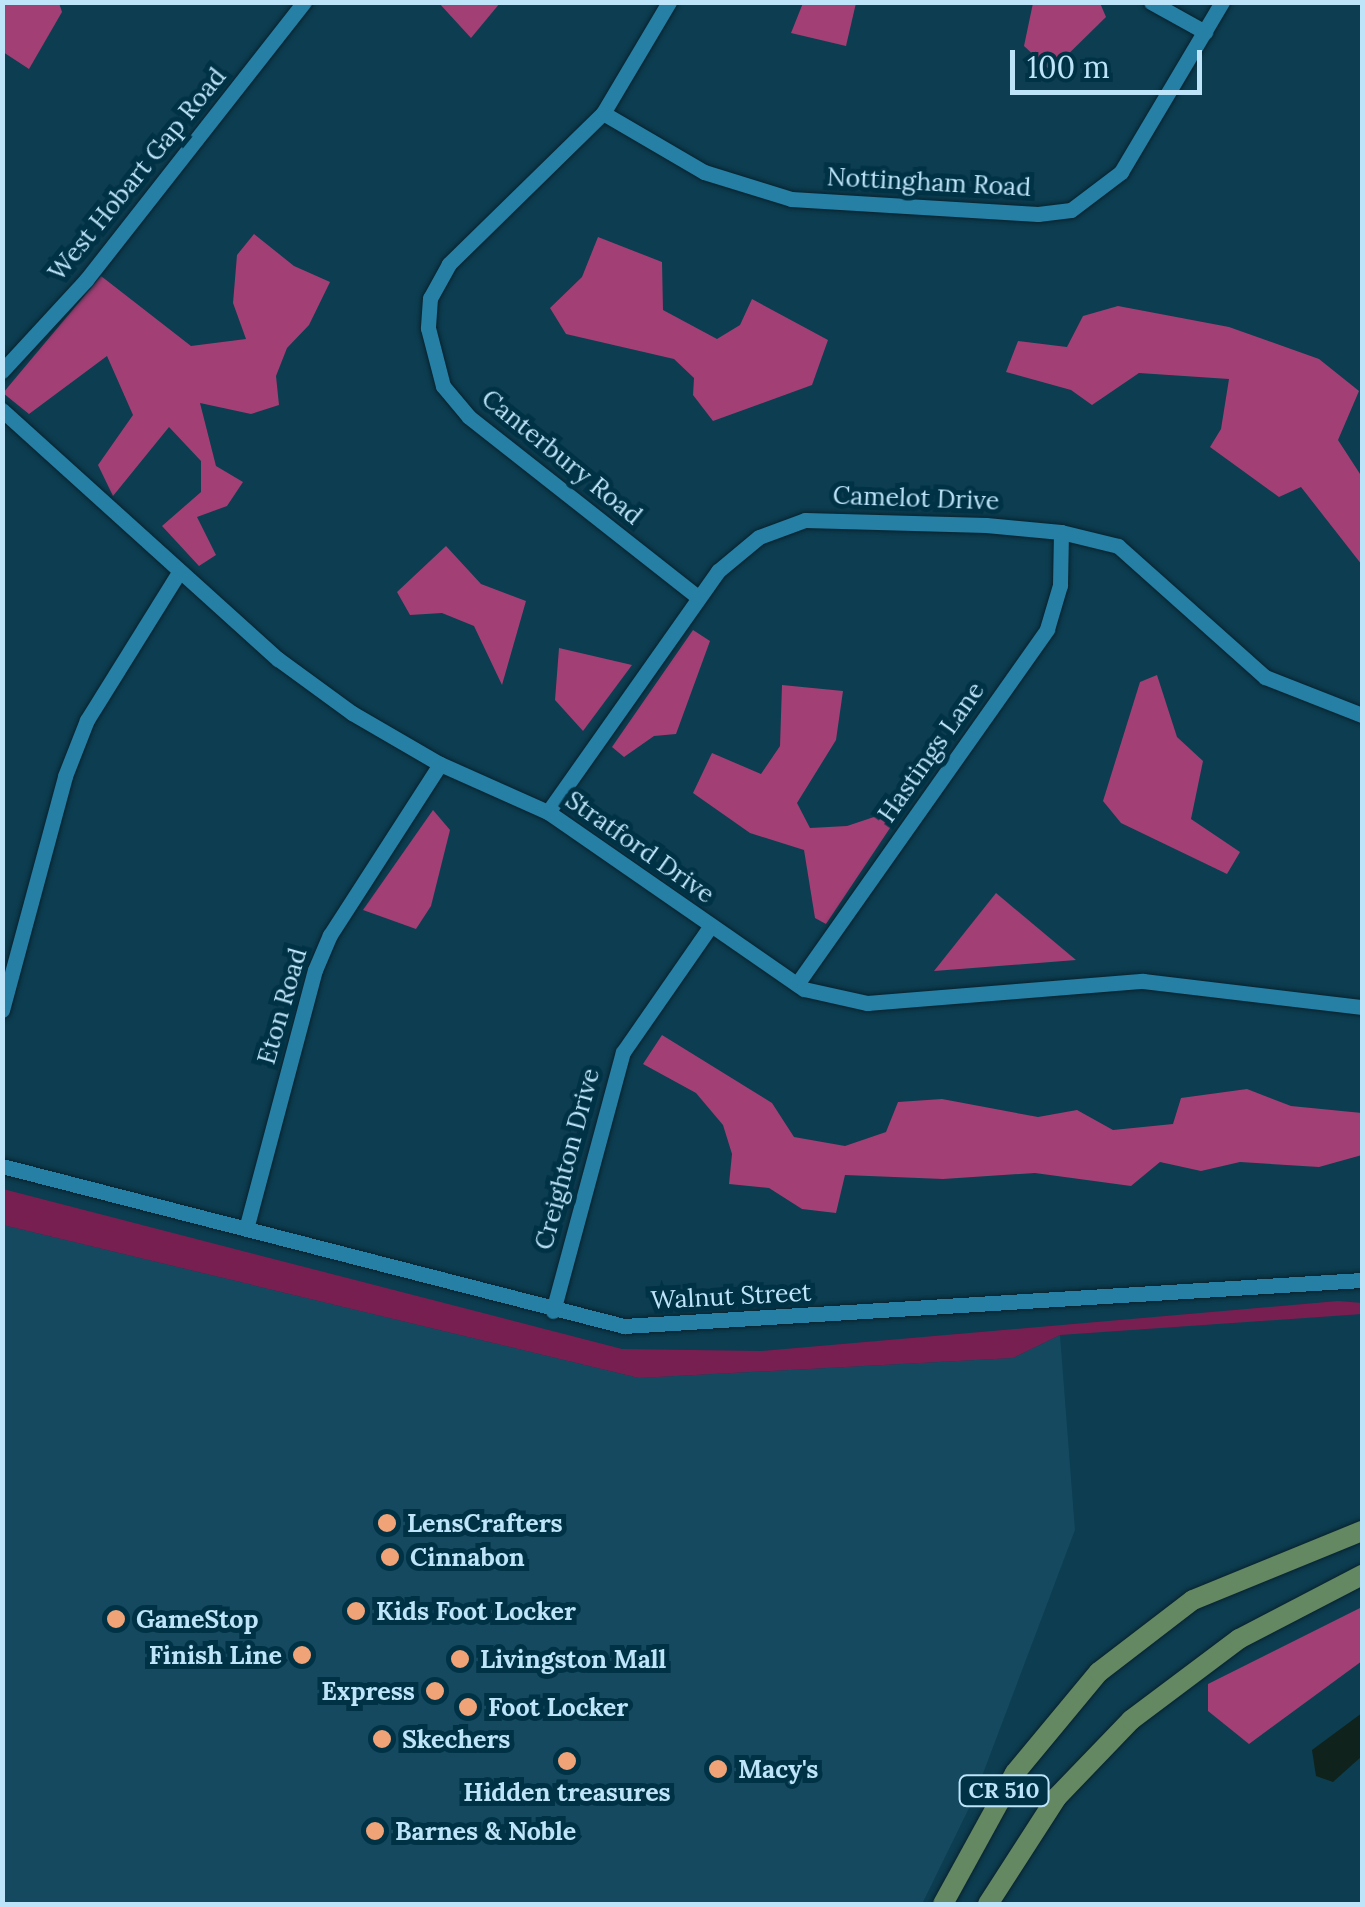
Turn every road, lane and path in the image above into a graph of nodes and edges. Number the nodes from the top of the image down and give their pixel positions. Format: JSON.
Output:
{"nodes":[{"id":1,"x":304,"y":2,"type":"edge"},
{"id":2,"x":669,"y":2,"type":"edge"},
{"id":3,"x":1151,"y":2,"type":"edge"},
{"id":4,"x":1222,"y":2,"type":"edge"},
{"id":5,"x":1204,"y":32,"type":"junction"},
{"id":6,"x":604,"y":112,"type":"junction"},
{"id":7,"x":2,"y":372,"type":"edge"},
{"id":8,"x":2,"y":410,"type":"edge"},
{"id":9,"x":1062,"y":532,"type":"junction"},
{"id":10,"x":180,"y":572,"type":"junction"},
{"id":11,"x":698,"y":597,"type":"junction"},
{"id":12,"x":1362,"y":715,"type":"edge"},
{"id":13,"x":440,"y":764,"type":"junction"},
{"id":14,"x":548,"y":812,"type":"junction"},
{"id":15,"x":710,"y":926,"type":"junction"},
{"id":16,"x":797,"y":984,"type":"junction"},
{"id":17,"x":1362,"y":1007,"type":"edge"},
{"id":18,"x":2,"y":1010,"type":"edge"},
{"id":19,"x":2,"y":1166,"type":"edge"},
{"id":20,"x":246,"y":1229,"type":"junction"},
{"id":21,"x":1362,"y":1280,"type":"edge"},
{"id":22,"x":553,"y":1311,"type":"junction"},
{"id":23,"x":1362,"y":1530,"type":"edge"},
{"id":24,"x":1362,"y":1575,"type":"edge"},
{"id":25,"x":943,"y":1904,"type":"edge"},
{"id":26,"x":988,"y":1904,"type":"edge"}],
"edges":[{"from":1,"to":7,"type":"street","name":"West Hobart Gap Road"},
{"from":2,"to":6,"type":"street","name":"Canterbury Road"},
{"from":3,"to":5,"type":"street"},
{"from":4,"to":5,"type":"street","name":"Nottingham Road"},
{"from":5,"to":6,"type":"street","name":"Nottingham Road"},
{"from":6,"to":11,"type":"street","name":"Canterbury Road"},
{"from":8,"to":10,"type":"street","name":"Stratford Drive"},
{"from":9,"to":11,"type":"street","name":"Camelot Drive"},
{"from":9,"to":12,"type":"street","name":"Camelot Drive"},
{"from":9,"to":16,"type":"street","name":"Hastings Lane"},
{"from":10,"to":13,"type":"street","name":"Stratford Drive"},
{"from":10,"to":18,"type":"street"},
{"from":11,"to":14,"type":"street","name":"Camelot Drive"},
{"from":13,"to":14,"type":"street","name":"Stratford Drive"},
{"from":13,"to":20,"type":"street","name":"Eton Road"},
{"from":14,"to":15,"type":"street","name":"Stratford Drive"},
{"from":15,"to":16,"type":"street","name":"Stratford Drive"},
{"from":15,"to":22,"type":"street","name":"Creighton Drive"},
{"from":16,"to":17,"type":"street","name":"Stratford Drive"},
{"from":19,"to":20,"type":"street","name":"Walnut Street"},
{"from":20,"to":22,"type":"street","name":"Walnut Street"},
{"from":21,"to":22,"type":"street","name":"Walnut Street"},
{"from":23,"to":25,"type":"main road","number":"CR 510"},
{"from":24,"to":26,"type":"main road","number":"CR 510"}]}
